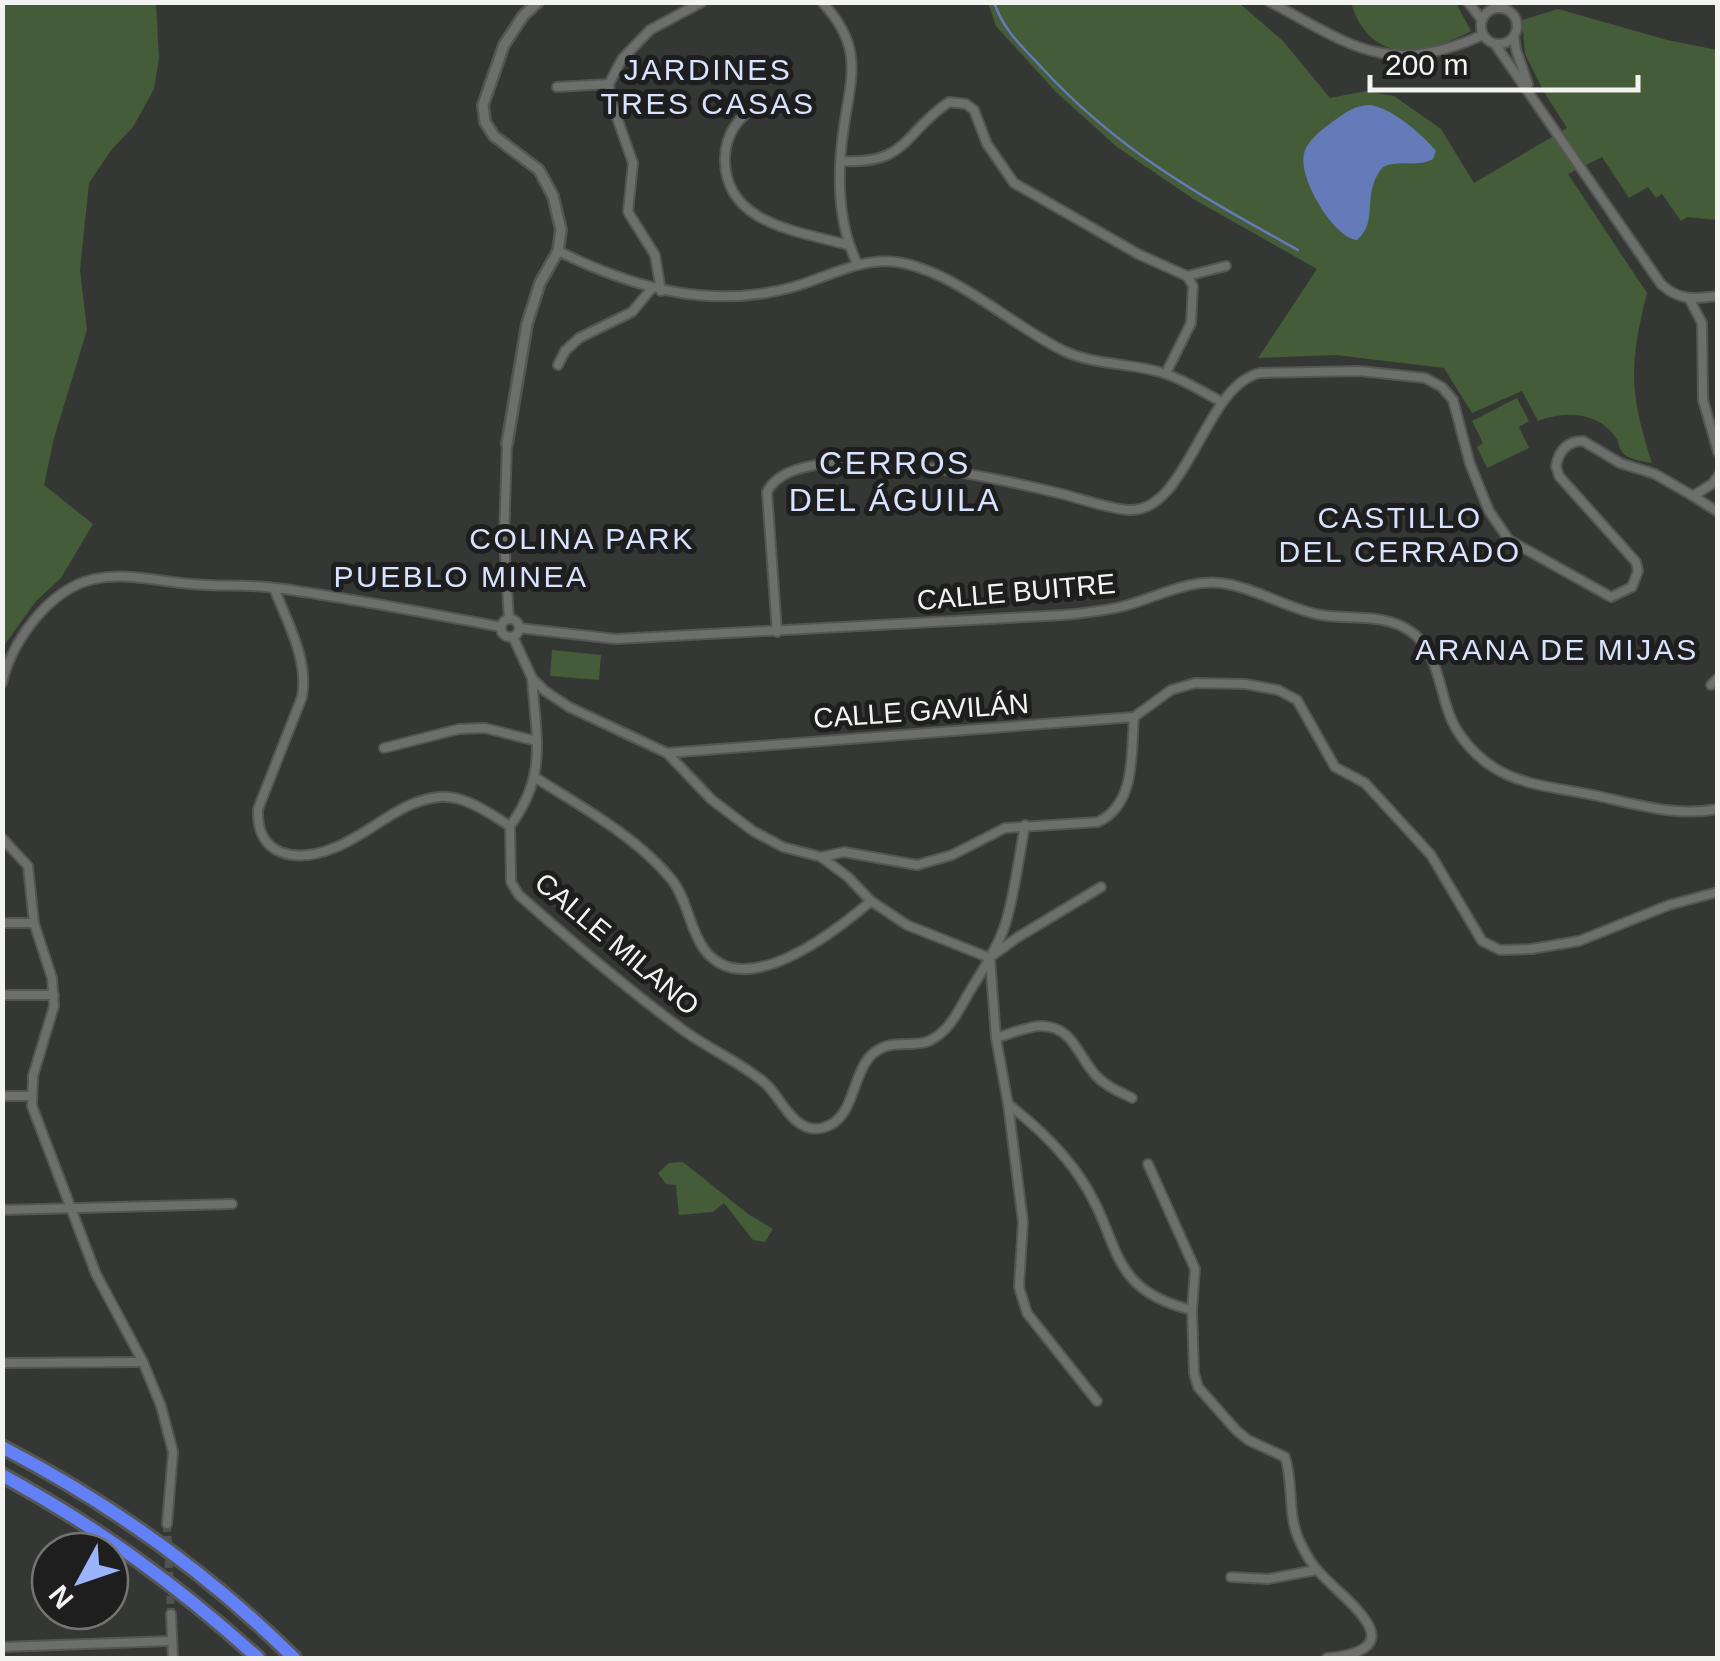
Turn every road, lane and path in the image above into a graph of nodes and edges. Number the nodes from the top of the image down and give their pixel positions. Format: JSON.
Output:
{"nodes":[{"id":1,"x":538,"y":2,"type":"edge"},
{"id":2,"x":702,"y":2,"type":"edge"},
{"id":3,"x":822,"y":2,"type":"edge"},
{"id":4,"x":1270,"y":2,"type":"edge"},
{"id":5,"x":1468,"y":2,"type":"edge"},
{"id":6,"x":1492,"y":2,"type":"edge"},
{"id":7,"x":1502,"y":8,"type":"junction"},
{"id":8,"x":1482,"y":20,"type":"junction"},
{"id":9,"x":1483,"y":35,"type":"junction"},
{"id":10,"x":1514,"y":36,"type":"junction"},
{"id":11,"x":1495,"y":44,"type":"junction"},
{"id":12,"x":609,"y":84,"type":"junction"},
{"id":13,"x":557,"y":88,"type":"dead end"},
{"id":14,"x":1537,"y":102,"type":"junction"},
{"id":15,"x":756,"y":106,"type":"dead end"},
{"id":16,"x":840,"y":162,"type":"junction"},
{"id":17,"x":848,"y":244,"type":"junction"},
{"id":18,"x":558,"y":251,"type":"junction"},
{"id":19,"x":858,"y":265,"type":"junction"},
{"id":20,"x":1226,"y":266,"type":"dead end"},
{"id":21,"x":1187,"y":276,"type":"junction"},
{"id":22,"x":656,"y":289,"type":"junction"},
{"id":23,"x":1718,"y":296,"type":"edge"},
{"id":24,"x":1690,"y":300,"type":"junction"},
{"id":25,"x":558,"y":365,"type":"dead end"},
{"id":26,"x":1166,"y":373,"type":"junction"},
{"id":27,"x":1222,"y":402,"type":"junction"},
{"id":28,"x":508,"y":444,"type":"joint"},
{"id":29,"x":1718,"y":452,"type":"edge"},
{"id":30,"x":1718,"y":476,"type":"edge"},
{"id":31,"x":1693,"y":496,"type":"junction"},
{"id":32,"x":1718,"y":512,"type":"edge"},
{"id":33,"x":274,"y":588,"type":"junction"},
{"id":34,"x":509,"y":619,"type":"junction"},
{"id":35,"x":501,"y":627,"type":"junction"},
{"id":36,"x":520,"y":628,"type":"junction"},
{"id":37,"x":777,"y":632,"type":"junction"},
{"id":38,"x":513,"y":637,"type":"junction"},
{"id":39,"x":532,"y":678,"type":"junction"},
{"id":40,"x":2,"y":683,"type":"edge"},
{"id":41,"x":1134,"y":717,"type":"junction"},
{"id":42,"x":536,"y":741,"type":"junction"},
{"id":43,"x":384,"y":748,"type":"dead end"},
{"id":44,"x":667,"y":753,"type":"junction"},
{"id":45,"x":536,"y":778,"type":"junction"},
{"id":46,"x":1718,"y":809,"type":"edge"},
{"id":47,"x":1025,"y":825,"type":"junction"},
{"id":48,"x":510,"y":826,"type":"junction"},
{"id":49,"x":2,"y":838,"type":"edge"},
{"id":50,"x":821,"y":857,"type":"junction"},
{"id":51,"x":1101,"y":887,"type":"dead end"},
{"id":52,"x":1718,"y":892,"type":"edge"},
{"id":53,"x":871,"y":901,"type":"junction"},
{"id":54,"x":2,"y":923,"type":"edge"},
{"id":55,"x":34,"y":923,"type":"junction"},
{"id":56,"x":990,"y":958,"type":"junction"},
{"id":57,"x":2,"y":995,"type":"edge"},
{"id":58,"x":54,"y":995,"type":"junction"},
{"id":59,"x":996,"y":1038,"type":"junction"},
{"id":60,"x":2,"y":1096,"type":"edge"},
{"id":61,"x":30,"y":1096,"type":"junction"},
{"id":62,"x":1132,"y":1098,"type":"dead end"},
{"id":63,"x":1008,"y":1104,"type":"junction"},
{"id":64,"x":1148,"y":1164,"type":"dead end"},
{"id":65,"x":232,"y":1204,"type":"dead end"},
{"id":66,"x":70,"y":1208,"type":"junction"},
{"id":67,"x":2,"y":1210,"type":"edge"},
{"id":68,"x":1192,"y":1310,"type":"junction"},
{"id":69,"x":2,"y":1362,"type":"edge"},
{"id":70,"x":143,"y":1362,"type":"junction"},
{"id":71,"x":1097,"y":1401,"type":"dead end"},
{"id":72,"x":2,"y":1447,"type":"edge"},
{"id":73,"x":2,"y":1476,"type":"edge"},
{"id":74,"x":168,"y":1524,"type":"tunnel mouth"},
{"id":75,"x":1316,"y":1570,"type":"junction"},
{"id":76,"x":1231,"y":1578,"type":"dead end"},
{"id":77,"x":171,"y":1614,"type":"tunnel mouth"},
{"id":78,"x":170,"y":1641,"type":"junction"},
{"id":79,"x":2,"y":1647,"type":"edge"},
{"id":80,"x":173,"y":1658,"type":"edge"},
{"id":81,"x":258,"y":1658,"type":"edge"},
{"id":82,"x":294,"y":1658,"type":"edge"},
{"id":83,"x":1327,"y":1658,"type":"edge"}],
"edges":[{"from":1,"to":18,"type":"street"},
{"from":2,"to":12,"type":"street"},
{"from":3,"to":16,"type":"street"},
{"from":4,"to":9,"type":"street"},
{"from":5,"to":8,"type":"street"},
{"from":6,"to":7,"type":"street"},
{"from":7,"to":8,"type":"street"},
{"from":7,"to":10,"type":"street"},
{"from":8,"to":9,"type":"street"},
{"from":9,"to":11,"type":"street"},
{"from":10,"to":11,"type":"street"},
{"from":10,"to":14,"type":"street"},
{"from":11,"to":14,"type":"street"},
{"from":12,"to":13,"type":"street"},
{"from":12,"to":22,"type":"street"},
{"from":14,"to":24,"type":"street"},
{"from":15,"to":17,"type":"street"},
{"from":16,"to":17,"type":"street"},
{"from":16,"to":21,"type":"street"},
{"from":17,"to":19,"type":"street"},
{"from":18,"to":22,"type":"street"},
{"from":18,"to":28,"type":"street"},
{"from":19,"to":22,"type":"street"},
{"from":19,"to":26,"type":"street"},
{"from":20,"to":21,"type":"street"},
{"from":21,"to":26,"type":"street"},
{"from":22,"to":25,"type":"street"},
{"from":23,"to":24,"type":"street"},
{"from":24,"to":29,"type":"street"},
{"from":26,"to":27,"type":"street"},
{"from":27,"to":31,"type":"street"},
{"from":27,"to":37,"type":"street"},
{"from":28,"to":34,"type":"street"},
{"from":30,"to":31,"type":"street"},
{"from":31,"to":32,"type":"street"},
{"from":33,"to":35,"type":"street"},
{"from":33,"to":40,"type":"street"},
{"from":33,"to":48,"type":"street"},
{"from":34,"to":35,"type":"street"},
{"from":34,"to":36,"type":"street"},
{"from":35,"to":38,"type":"street"},
{"from":36,"to":37,"type":"street","name":"CALLE BUITRE"},
{"from":36,"to":38,"type":"street"},
{"from":37,"to":46,"type":"street","name":"CALLE BUITRE"},
{"from":38,"to":39,"type":"street"},
{"from":39,"to":42,"type":"street"},
{"from":39,"to":44,"type":"street"},
{"from":41,"to":44,"type":"street","name":"CALLE GAVILÁN"},
{"from":41,"to":47,"type":"street"},
{"from":41,"to":52,"type":"street"},
{"from":42,"to":43,"type":"street"},
{"from":42,"to":45,"type":"street"},
{"from":44,"to":50,"type":"street"},
{"from":45,"to":48,"type":"street"},
{"from":45,"to":53,"type":"street"},
{"from":47,"to":50,"type":"street"},
{"from":47,"to":56,"type":"street"},
{"from":48,"to":56,"type":"street","name":"CALLE MILANO"},
{"from":49,"to":55,"type":"street"},
{"from":50,"to":53,"type":"street"},
{"from":51,"to":56,"type":"street"},
{"from":53,"to":56,"type":"street"},
{"from":54,"to":55,"type":"street"},
{"from":55,"to":58,"type":"street"},
{"from":56,"to":59,"type":"street"},
{"from":57,"to":58,"type":"street"},
{"from":58,"to":61,"type":"street"},
{"from":59,"to":62,"type":"street"},
{"from":59,"to":63,"type":"street"},
{"from":60,"to":61,"type":"street"},
{"from":61,"to":66,"type":"street"},
{"from":63,"to":68,"type":"street"},
{"from":63,"to":71,"type":"street"},
{"from":64,"to":68,"type":"street"},
{"from":65,"to":66,"type":"street"},
{"from":66,"to":67,"type":"street"},
{"from":66,"to":70,"type":"street"},
{"from":68,"to":75,"type":"street"},
{"from":69,"to":70,"type":"street"},
{"from":70,"to":74,"type":"street"},
{"from":72,"to":82,"type":"highway"},
{"from":73,"to":81,"type":"highway"},
{"from":75,"to":76,"type":"street"},
{"from":75,"to":83,"type":"street"},
{"from":77,"to":78,"type":"street"},
{"from":78,"to":79,"type":"street"},
{"from":78,"to":80,"type":"street"}]}
